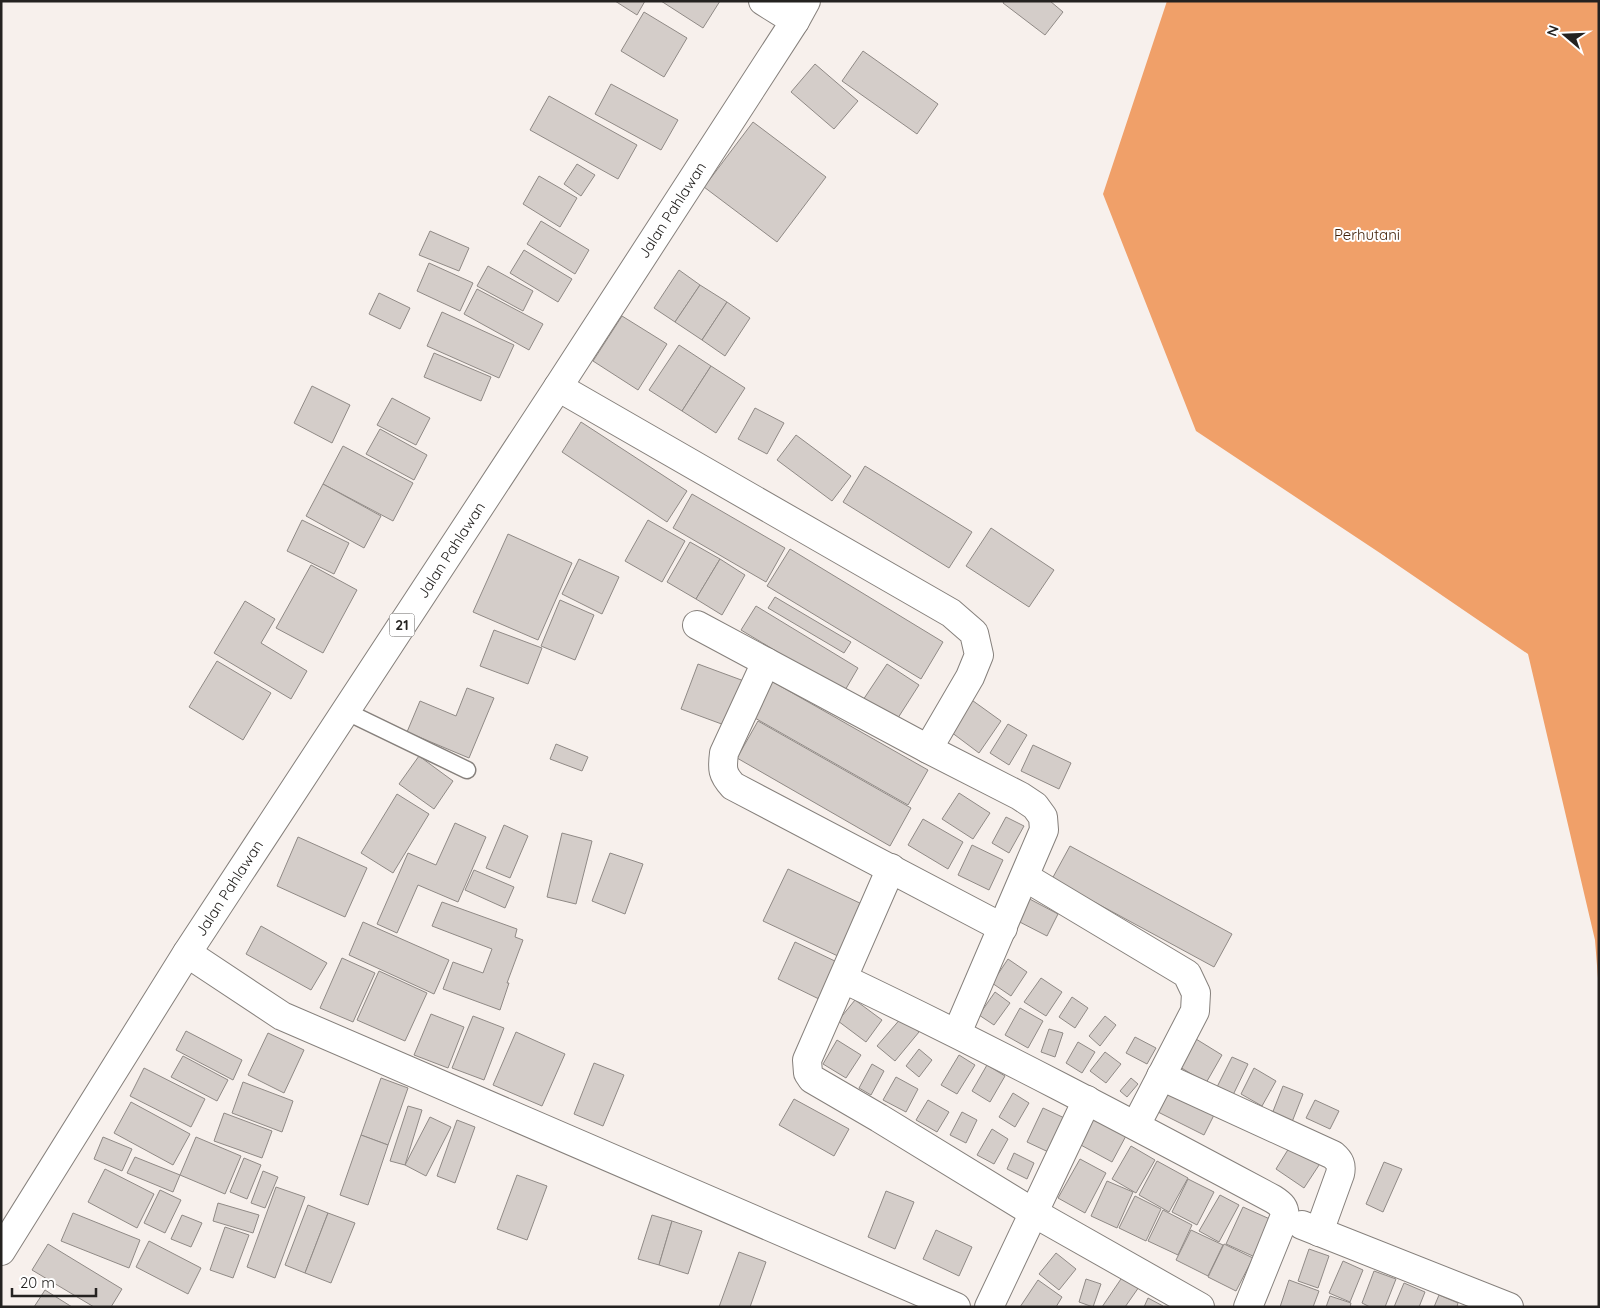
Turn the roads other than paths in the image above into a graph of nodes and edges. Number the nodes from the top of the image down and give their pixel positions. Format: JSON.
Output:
{"nodes":[{"id":1,"x":764,"y":1,"type":"edge"},
{"id":2,"x":800,"y":11,"type":"edge"},
{"id":3,"x":558,"y":387,"type":"junction"},
{"id":4,"x":697,"y":625,"type":"dead end"},
{"id":5,"x":766,"y":662,"type":"junction"},
{"id":6,"x":345,"y":711,"type":"junction"},
{"id":7,"x":928,"y":749,"type":"junction"},
{"id":8,"x":466,"y":770,"type":"dead end"},
{"id":9,"x":891,"y":868,"type":"junction"},
{"id":10,"x":1025,"y":877,"type":"junction"},
{"id":11,"x":1003,"y":928,"type":"junction"},
{"id":12,"x":187,"y":953,"type":"junction"},
{"id":13,"x":844,"y":979,"type":"junction"},
{"id":14,"x":957,"y":1033,"type":"junction"},
{"id":15,"x":1161,"y":1076,"type":"junction"},
{"id":16,"x":1087,"y":1100,"type":"junction"},
{"id":17,"x":1136,"y":1125,"type":"junction"},
{"id":18,"x":1034,"y":1213,"type":"junction"},
{"id":19,"x":1284,"y":1218,"type":"junction"},
{"id":20,"x":1319,"y":1232,"type":"junction"},
{"id":21,"x":1,"y":1251,"type":"edge"},
{"id":22,"x":956,"y":1307,"type":"edge"},
{"id":23,"x":989,"y":1307,"type":"edge"},
{"id":24,"x":1200,"y":1307,"type":"edge"},
{"id":25,"x":1248,"y":1307,"type":"edge"},
{"id":26,"x":1509,"y":1307,"type":"edge"}],
"edges":[{"from":1,"to":2,"type":"main road"},
{"from":2,"to":3,"type":"main road","name":"Jalan Pahlawan","number":"21"},
{"from":3,"to":6,"type":"main road","name":"Jalan Pahlawan","number":"21"},
{"from":3,"to":7,"type":"main road"},
{"from":4,"to":5,"type":"main road"},
{"from":5,"to":7,"type":"main road"},
{"from":5,"to":9,"type":"main road"},
{"from":6,"to":8,"type":"lane"},
{"from":6,"to":12,"type":"main road","name":"Jalan Pahlawan","number":"21"},
{"from":7,"to":10,"type":"main road"},
{"from":9,"to":11,"type":"main road"},
{"from":9,"to":13,"type":"main road"},
{"from":10,"to":11,"type":"main road"},
{"from":10,"to":15,"type":"main road"},
{"from":11,"to":14,"type":"main road"},
{"from":12,"to":21,"type":"main road","name":"Jalan Pahlawan","number":"21"},
{"from":12,"to":22,"type":"main road"},
{"from":13,"to":14,"type":"main road"},
{"from":13,"to":18,"type":"main road"},
{"from":14,"to":16,"type":"main road"},
{"from":15,"to":17,"type":"main road"},
{"from":15,"to":20,"type":"main road"},
{"from":16,"to":17,"type":"main road"},
{"from":16,"to":18,"type":"main road"},
{"from":17,"to":19,"type":"main road"},
{"from":18,"to":23,"type":"main road"},
{"from":18,"to":24,"type":"main road"},
{"from":19,"to":20,"type":"main road"},
{"from":19,"to":25,"type":"main road"},
{"from":20,"to":26,"type":"main road"}]}
